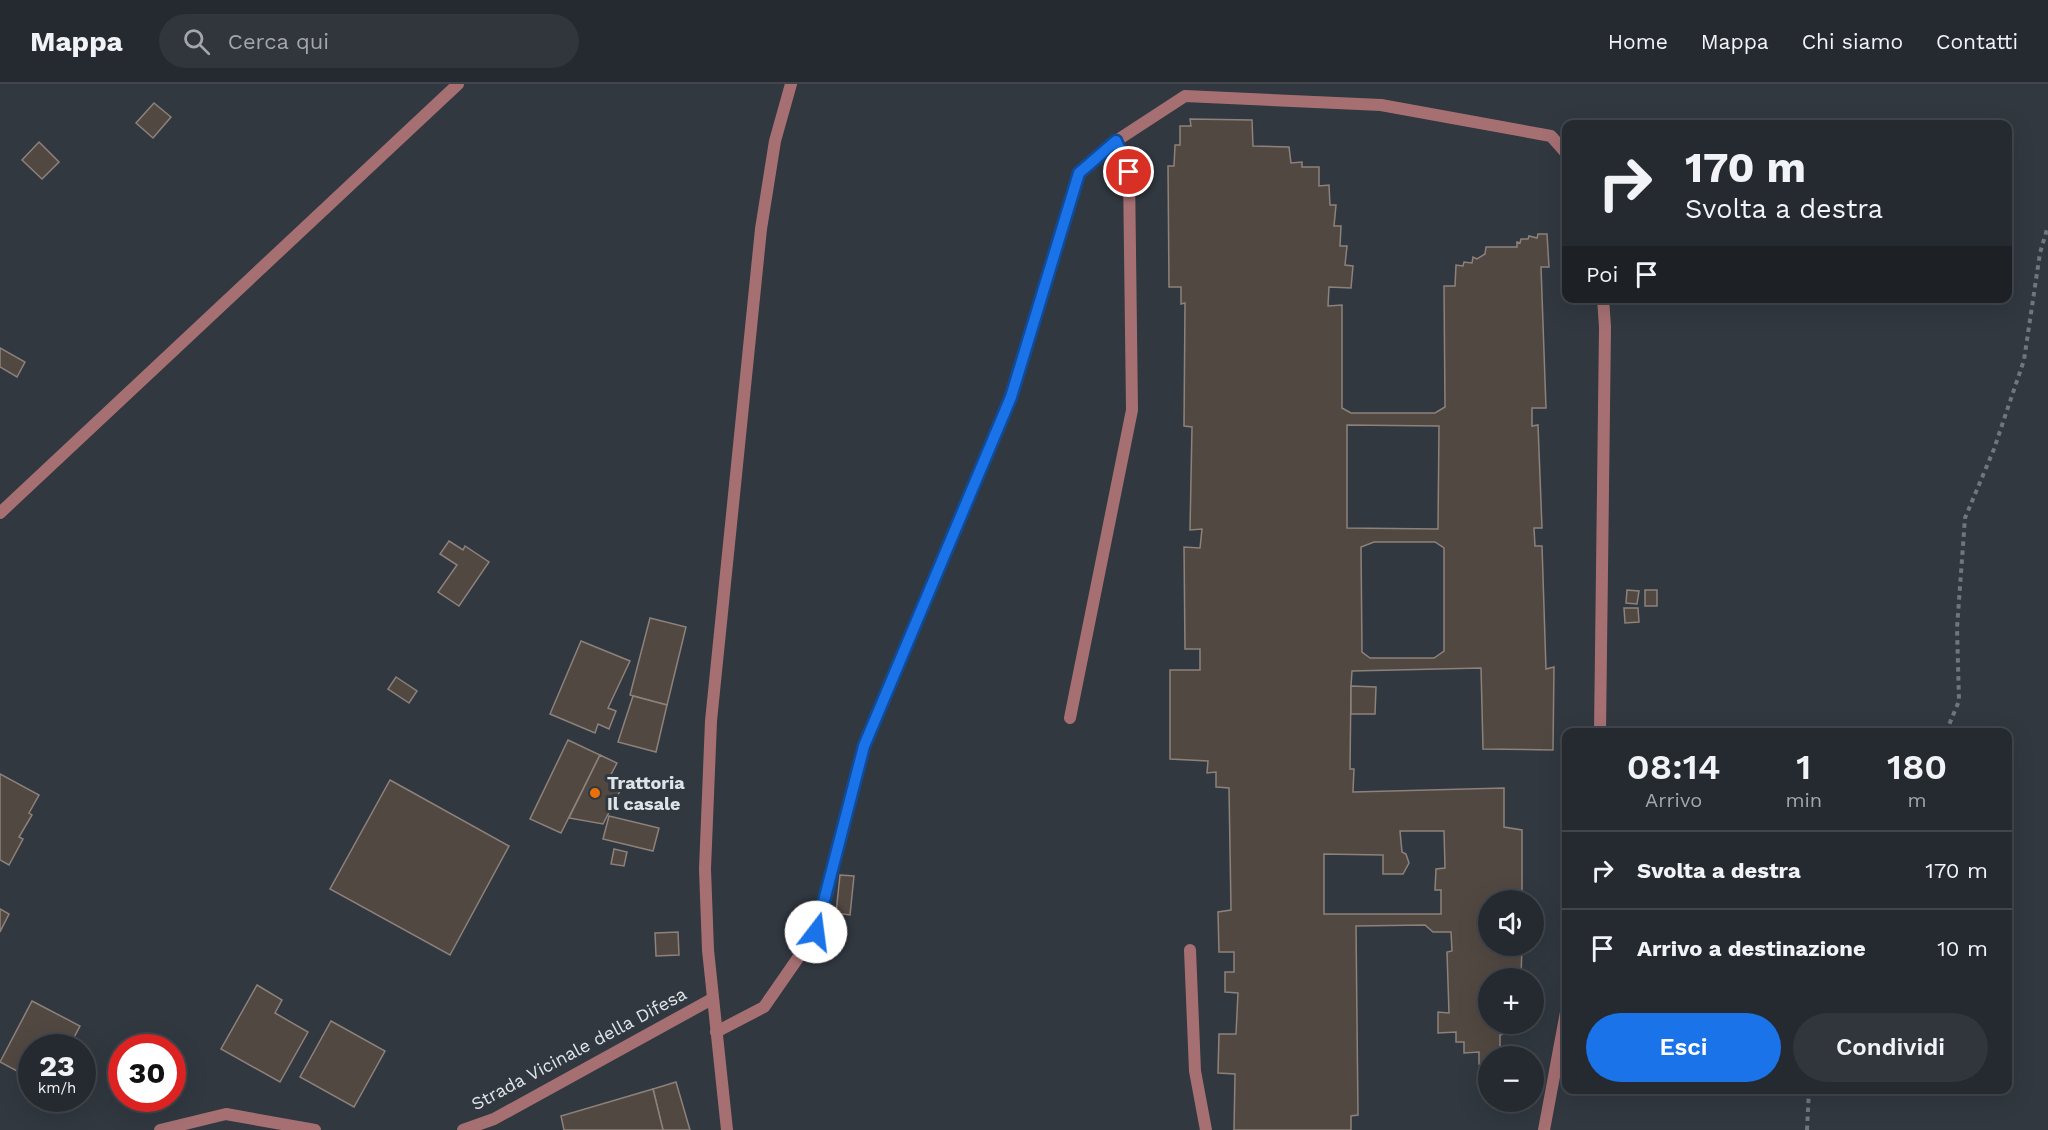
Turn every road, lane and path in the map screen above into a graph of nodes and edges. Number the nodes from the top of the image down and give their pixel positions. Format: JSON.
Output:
{"nodes":[{"id":1,"x":458,"y":84,"type":"edge"},
{"id":2,"x":791,"y":84,"type":"edge"},
{"id":3,"x":1116,"y":141,"type":"junction"},
{"id":4,"x":1562,"y":148,"type":"edge"},
{"id":5,"x":2048,"y":226,"type":"edge"},
{"id":6,"x":1603,"y":303,"type":"edge"},
{"id":7,"x":0,"y":513,"type":"edge"},
{"id":8,"x":1070,"y":718,"type":"dead end"},
{"id":9,"x":1600,"y":728,"type":"edge"},
{"id":10,"x":1948,"y":728,"type":"edge"},
{"id":11,"x":1190,"y":950,"type":"dead end"},
{"id":12,"x":712,"y":999,"type":"junction"},
{"id":13,"x":716,"y":1032,"type":"junction"},
{"id":14,"x":1562,"y":1033,"type":"edge"},
{"id":15,"x":1809,"y":1094,"type":"edge"},
{"id":16,"x":160,"y":1130,"type":"edge"},
{"id":17,"x":315,"y":1130,"type":"edge"},
{"id":18,"x":463,"y":1130,"type":"edge"},
{"id":19,"x":727,"y":1130,"type":"edge"},
{"id":20,"x":1206,"y":1130,"type":"edge"},
{"id":21,"x":1544,"y":1130,"type":"edge"},
{"id":22,"x":1807,"y":1130,"type":"edge"}],
"edges":[{"from":1,"to":7,"type":"street"},
{"from":2,"to":12,"type":"street"},
{"from":3,"to":4,"type":"street"},
{"from":3,"to":8,"type":"street"},
{"from":3,"to":13,"type":"street"},
{"from":5,"to":10,"type":"path"},
{"from":6,"to":9,"type":"street"},
{"from":11,"to":20,"type":"street"},
{"from":12,"to":13,"type":"street"},
{"from":12,"to":18,"type":"street","name":"Strada Vicinale della Difesa"},
{"from":13,"to":19,"type":"street"},
{"from":14,"to":21,"type":"street"},
{"from":15,"to":22,"type":"path"},
{"from":16,"to":17,"type":"street"}]}
